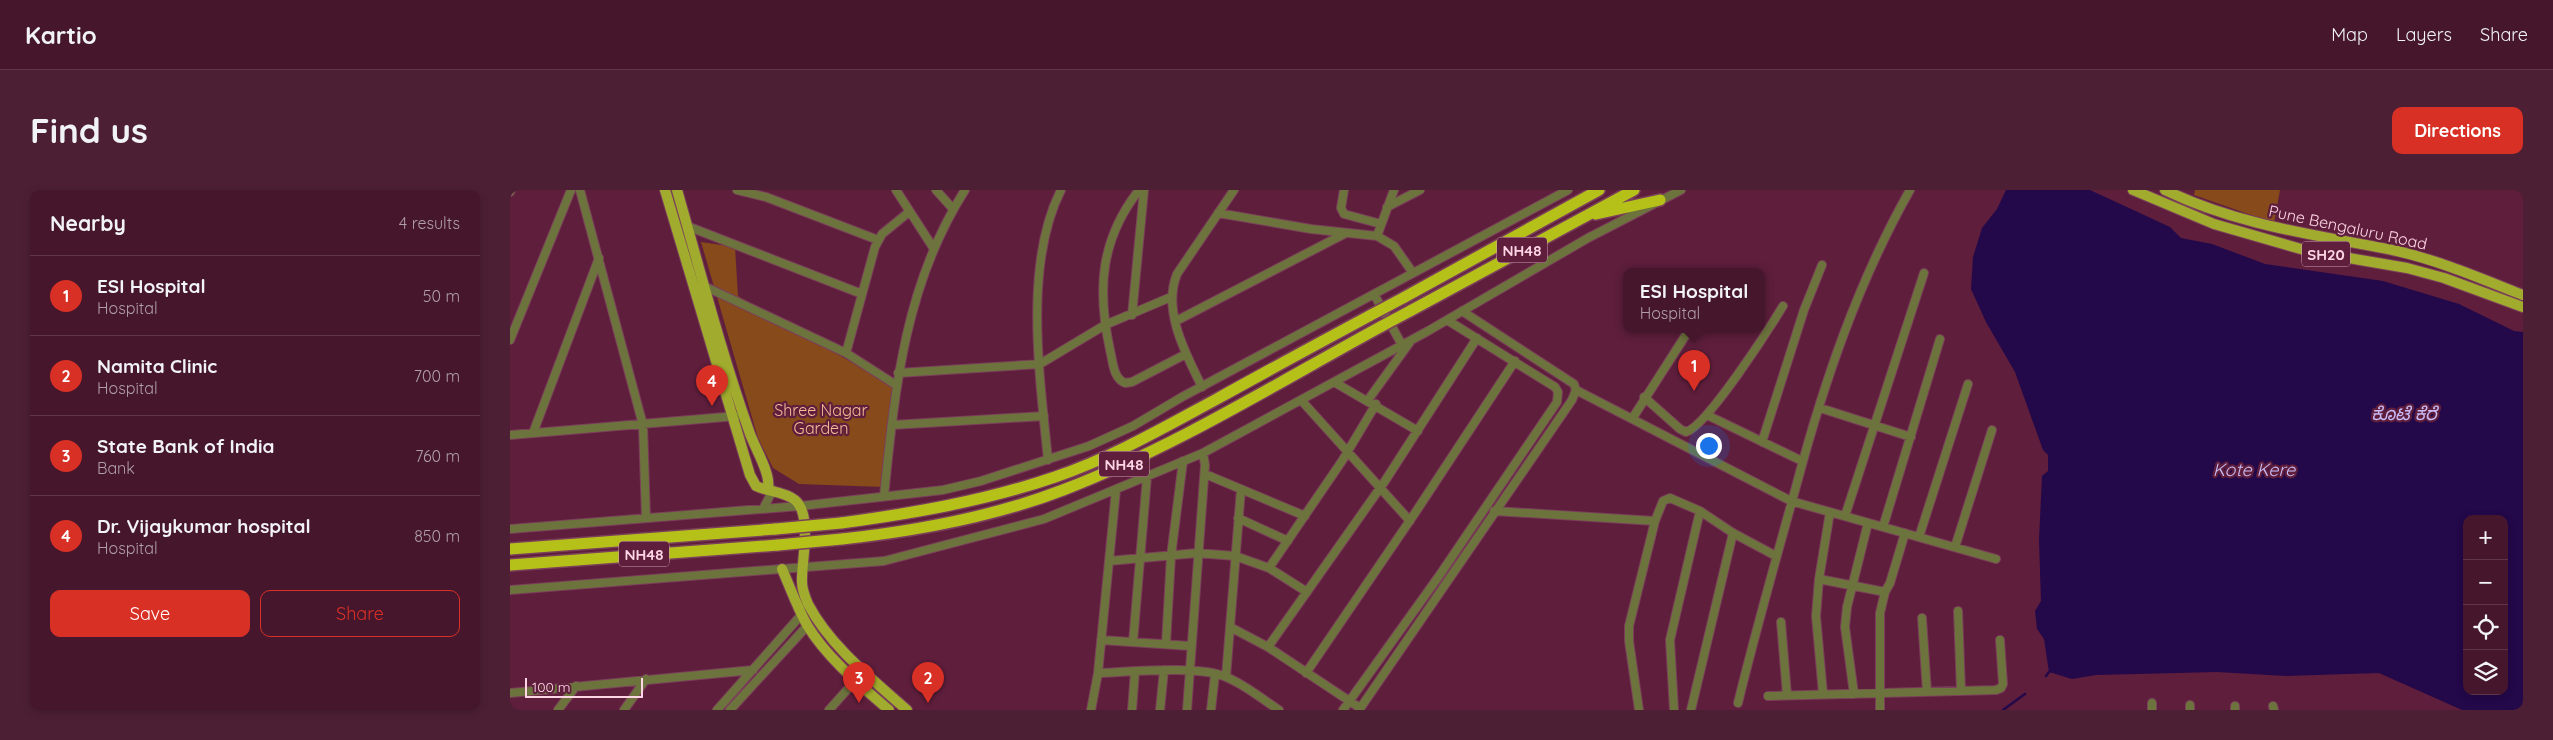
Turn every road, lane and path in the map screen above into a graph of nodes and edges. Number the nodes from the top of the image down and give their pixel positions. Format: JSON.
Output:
{"nodes":[{"id":1,"x":571,"y":190,"type":"edge"},
{"id":2,"x":580,"y":190,"type":"edge"},
{"id":3,"x":665,"y":190,"type":"edge"},
{"id":4,"x":677,"y":190,"type":"edge"},
{"id":5,"x":736,"y":190,"type":"edge"},
{"id":6,"x":896,"y":190,"type":"edge"},
{"id":7,"x":936,"y":190,"type":"edge"},
{"id":8,"x":965,"y":190,"type":"edge"},
{"id":9,"x":1061,"y":190,"type":"edge"},
{"id":10,"x":1139,"y":190,"type":"edge"},
{"id":11,"x":1144,"y":190,"type":"edge"},
{"id":12,"x":1234,"y":190,"type":"edge"},
{"id":13,"x":1344,"y":190,"type":"edge"},
{"id":14,"x":1394,"y":190,"type":"edge"},
{"id":15,"x":1420,"y":190,"type":"edge"},
{"id":16,"x":1568,"y":190,"type":"edge"},
{"id":17,"x":1600,"y":190,"type":"edge"},
{"id":18,"x":1634,"y":190,"type":"edge"},
{"id":19,"x":1681,"y":190,"type":"edge"},
{"id":20,"x":1910,"y":190,"type":"edge"},
{"id":21,"x":2133,"y":190,"type":"edge"},
{"id":22,"x":2165,"y":190,"type":"edge"},
{"id":23,"x":765,"y":193,"type":"edge"},
{"id":24,"x":1660,"y":200,"type":"junction"},
{"id":25,"x":1387,"y":208,"type":"junction"},
{"id":26,"x":953,"y":209,"type":"junction"},
{"id":27,"x":909,"y":212,"type":"junction"},
{"id":28,"x":1218,"y":213,"type":"junction"},
{"id":29,"x":1581,"y":218,"type":"junction"},
{"id":30,"x":1381,"y":224,"type":"junction"},
{"id":31,"x":688,"y":226,"type":"junction"},
{"id":32,"x":1346,"y":234,"type":"junction"},
{"id":33,"x":1377,"y":236,"type":"junction"},
{"id":34,"x":878,"y":240,"type":"junction"},
{"id":35,"x":934,"y":249,"type":"junction"},
{"id":36,"x":599,"y":258,"type":"junction"},
{"id":37,"x":1822,"y":265,"type":"dead end"},
{"id":38,"x":1413,"y":273,"type":"junction"},
{"id":39,"x":1924,"y":274,"type":"dead end"},
{"id":40,"x":706,"y":287,"type":"junction"},
{"id":41,"x":862,"y":294,"type":"junction"},
{"id":42,"x":1374,"y":294,"type":"junction"},
{"id":43,"x":2523,"y":295,"type":"edge"},
{"id":44,"x":1171,"y":297,"type":"junction"},
{"id":45,"x":1783,"y":306,"type":"dead end"},
{"id":46,"x":2523,"y":307,"type":"edge"},
{"id":47,"x":1462,"y":311,"type":"junction"},
{"id":48,"x":1132,"y":315,"type":"junction"},
{"id":49,"x":1447,"y":320,"type":"junction"},
{"id":50,"x":1176,"y":321,"type":"junction"},
{"id":51,"x":1104,"y":325,"type":"junction"},
{"id":52,"x":1687,"y":333,"type":"edge"},
{"id":53,"x":1477,"y":338,"type":"junction"},
{"id":54,"x":1940,"y":339,"type":"dead end"},
{"id":55,"x":510,"y":340,"type":"edge"},
{"id":56,"x":1411,"y":341,"type":"junction"},
{"id":57,"x":1402,"y":345,"type":"junction"},
{"id":58,"x":846,"y":353,"type":"junction"},
{"id":59,"x":1186,"y":354,"type":"junction"},
{"id":60,"x":1515,"y":361,"type":"junction"},
{"id":61,"x":1040,"y":364,"type":"junction"},
{"id":62,"x":898,"y":374,"type":"junction"},
{"id":63,"x":1334,"y":382,"type":"junction"},
{"id":64,"x":1968,"y":384,"type":"dead end"},
{"id":65,"x":896,"y":385,"type":"junction"},
{"id":66,"x":1202,"y":387,"type":"junction"},
{"id":67,"x":1576,"y":390,"type":"junction"},
{"id":68,"x":1644,"y":397,"type":"junction"},
{"id":69,"x":1301,"y":400,"type":"junction"},
{"id":70,"x":1368,"y":400,"type":"junction"},
{"id":71,"x":1376,"y":404,"type":"junction"},
{"id":72,"x":1820,"y":408,"type":"junction"},
{"id":73,"x":1707,"y":415,"type":"junction"},
{"id":74,"x":738,"y":416,"type":"junction"},
{"id":75,"x":1044,"y":416,"type":"junction"},
{"id":76,"x":1632,"y":419,"type":"junction"},
{"id":77,"x":643,"y":424,"type":"junction"},
{"id":78,"x":892,"y":425,"type":"junction"},
{"id":79,"x":1875,"y":425,"type":"junction"},
{"id":80,"x":1418,"y":430,"type":"junction"},
{"id":81,"x":1992,"y":430,"type":"dead end"},
{"id":82,"x":533,"y":433,"type":"junction"},
{"id":83,"x":510,"y":435,"type":"edge"},
{"id":84,"x":1911,"y":437,"type":"junction"},
{"id":85,"x":1762,"y":442,"type":"junction"},
{"id":86,"x":1348,"y":452,"type":"junction"},
{"id":87,"x":1202,"y":453,"type":"junction"},
{"id":88,"x":1048,"y":460,"type":"junction"},
{"id":89,"x":1184,"y":461,"type":"junction"},
{"id":90,"x":1802,"y":461,"type":"junction"},
{"id":91,"x":1205,"y":474,"type":"junction"},
{"id":92,"x":1147,"y":478,"type":"junction"},
{"id":93,"x":1380,"y":488,"type":"junction"},
{"id":94,"x":770,"y":489,"type":"junction"},
{"id":95,"x":1241,"y":489,"type":"junction"},
{"id":96,"x":1116,"y":490,"type":"junction"},
{"id":97,"x":884,"y":496,"type":"junction"},
{"id":98,"x":1791,"y":501,"type":"junction"},
{"id":99,"x":800,"y":506,"type":"junction"},
{"id":100,"x":764,"y":509,"type":"junction"},
{"id":101,"x":1494,"y":511,"type":"junction"},
{"id":102,"x":1700,"y":511,"type":"junction"},
{"id":103,"x":1830,"y":512,"type":"junction"},
{"id":104,"x":1305,"y":516,"type":"junction"},
{"id":105,"x":1845,"y":516,"type":"junction"},
{"id":106,"x":646,"y":518,"type":"junction"},
{"id":107,"x":1238,"y":518,"type":"junction"},
{"id":108,"x":1410,"y":521,"type":"junction"},
{"id":109,"x":1655,"y":521,"type":"junction"},
{"id":110,"x":1868,"y":523,"type":"junction"},
{"id":111,"x":1884,"y":527,"type":"junction"},
{"id":112,"x":510,"y":529,"type":"edge"},
{"id":113,"x":1733,"y":533,"type":"junction"},
{"id":114,"x":1905,"y":534,"type":"junction"},
{"id":115,"x":1919,"y":537,"type":"junction"},
{"id":116,"x":1288,"y":540,"type":"junction"},
{"id":117,"x":1955,"y":547,"type":"junction"},
{"id":118,"x":510,"y":549,"type":"edge"},
{"id":119,"x":1197,"y":553,"type":"junction"},
{"id":120,"x":1171,"y":556,"type":"junction"},
{"id":121,"x":1235,"y":556,"type":"junction"},
{"id":122,"x":1776,"y":556,"type":"junction"},
{"id":123,"x":1141,"y":559,"type":"junction"},
{"id":124,"x":1996,"y":559,"type":"dead end"},
{"id":125,"x":1109,"y":561,"type":"junction"},
{"id":126,"x":510,"y":565,"type":"edge"},
{"id":127,"x":804,"y":567,"type":"junction"},
{"id":128,"x":1269,"y":568,"type":"junction"},
{"id":129,"x":782,"y":569,"type":"junction"},
{"id":130,"x":1819,"y":579,"type":"junction"},
{"id":131,"x":1853,"y":586,"type":"junction"},
{"id":132,"x":510,"y":590,"type":"edge"},
{"id":133,"x":1307,"y":592,"type":"junction"},
{"id":134,"x":1885,"y":592,"type":"junction"},
{"id":135,"x":810,"y":607,"type":"junction"},
{"id":136,"x":1958,"y":610,"type":"dead end"},
{"id":137,"x":802,"y":614,"type":"junction"},
{"id":138,"x":816,"y":618,"type":"junction"},
{"id":139,"x":1922,"y":618,"type":"dead end"},
{"id":140,"x":1782,"y":622,"type":"dead end"},
{"id":141,"x":808,"y":625,"type":"junction"},
{"id":142,"x":1230,"y":627,"type":"junction"},
{"id":143,"x":1101,"y":640,"type":"junction"},
{"id":144,"x":2000,"y":640,"type":"dead end"},
{"id":145,"x":1133,"y":642,"type":"junction"},
{"id":146,"x":1166,"y":644,"type":"junction"},
{"id":147,"x":1190,"y":646,"type":"junction"},
{"id":148,"x":1268,"y":647,"type":"junction"},
{"id":149,"x":753,"y":670,"type":"junction"},
{"id":150,"x":1164,"y":670,"type":"junction"},
{"id":151,"x":1135,"y":671,"type":"junction"},
{"id":152,"x":1189,"y":671,"type":"junction"},
{"id":153,"x":863,"y":672,"type":"junction"},
{"id":154,"x":1306,"y":672,"type":"junction"},
{"id":155,"x":1098,"y":673,"type":"junction"},
{"id":156,"x":1215,"y":674,"type":"junction"},
{"id":157,"x":1226,"y":677,"type":"junction"},
{"id":158,"x":646,"y":679,"type":"junction"},
{"id":159,"x":855,"y":681,"type":"junction"},
{"id":160,"x":576,"y":686,"type":"junction"},
{"id":161,"x":1961,"y":691,"type":"junction"},
{"id":162,"x":1926,"y":692,"type":"junction"},
{"id":163,"x":510,"y":693,"type":"edge"},
{"id":164,"x":1881,"y":693,"type":"junction"},
{"id":165,"x":1823,"y":694,"type":"junction"},
{"id":166,"x":1854,"y":694,"type":"junction"},
{"id":167,"x":1768,"y":696,"type":"dead end"},
{"id":168,"x":1787,"y":696,"type":"junction"},
{"id":169,"x":1349,"y":701,"type":"junction"},
{"id":170,"x":1738,"y":703,"type":"dead end"},
{"id":171,"x":1359,"y":709,"type":"edge"},
{"id":172,"x":558,"y":710,"type":"edge"},
{"id":173,"x":624,"y":710,"type":"edge"},
{"id":174,"x":717,"y":710,"type":"edge"},
{"id":175,"x":730,"y":710,"type":"edge"},
{"id":176,"x":829,"y":710,"type":"edge"},
{"id":177,"x":889,"y":710,"type":"edge"},
{"id":178,"x":907,"y":710,"type":"edge"},
{"id":179,"x":1091,"y":710,"type":"edge"},
{"id":180,"x":1132,"y":710,"type":"edge"},
{"id":181,"x":1160,"y":710,"type":"edge"},
{"id":182,"x":1187,"y":710,"type":"edge"},
{"id":183,"x":1211,"y":710,"type":"edge"},
{"id":184,"x":1278,"y":710,"type":"edge"},
{"id":185,"x":1343,"y":710,"type":"edge"},
{"id":186,"x":1639,"y":710,"type":"edge"},
{"id":187,"x":1674,"y":710,"type":"edge"},
{"id":188,"x":1691,"y":710,"type":"edge"},
{"id":189,"x":1880,"y":710,"type":"edge"}],
"edges":[{"from":1,"to":55,"type":"street"},
{"from":2,"to":36,"type":"street"},
{"from":3,"to":74,"type":"main road"},
{"from":4,"to":31,"type":"main road"},
{"from":5,"to":23,"type":"street"},
{"from":6,"to":27,"type":"street"},
{"from":7,"to":26,"type":"street"},
{"from":8,"to":26,"type":"street"},
{"from":9,"to":61,"type":"street"},
{"from":10,"to":51,"type":"street"},
{"from":11,"to":48,"type":"street"},
{"from":12,"to":28,"type":"street"},
{"from":13,"to":30,"type":"street"},
{"from":14,"to":25,"type":"street"},
{"from":15,"to":25,"type":"street"},
{"from":16,"to":38,"type":"street"},
{"from":17,"to":118,"type":"highway","number":"NH48","bridge":true},
{"from":18,"to":29,"type":"highway","number":"NH48"},
{"from":19,"to":24,"type":"street"},
{"from":20,"to":72,"type":"street"},
{"from":21,"to":46,"type":"main road","name":"Pune Bengaluru Road","number":"SH20"},
{"from":22,"to":43,"type":"main road","name":"Pune Bengaluru Road","number":"SH20"},
{"from":23,"to":34,"type":"street"},
{"from":24,"to":29,"type":"highway"},
{"from":24,"to":47,"type":"street"},
{"from":25,"to":30,"type":"street"},
{"from":26,"to":35,"type":"street"},
{"from":27,"to":34,"type":"street"},
{"from":27,"to":35,"type":"street"},
{"from":28,"to":32,"type":"street"},
{"from":28,"to":44,"type":"street"},
{"from":29,"to":126,"type":"highway","number":"NH48","bridge":true},
{"from":30,"to":33,"type":"street"},
{"from":31,"to":40,"type":"main road"},
{"from":31,"to":41,"type":"street"},
{"from":32,"to":33,"type":"street"},
{"from":32,"to":50,"type":"street"},
{"from":33,"to":38,"type":"street"},
{"from":34,"to":41,"type":"street"},
{"from":35,"to":62,"type":"street"},
{"from":36,"to":77,"type":"street"},
{"from":36,"to":82,"type":"street"},
{"from":37,"to":85,"type":"street"},
{"from":38,"to":42,"type":"street"},
{"from":39,"to":79,"type":"street"},
{"from":40,"to":58,"type":"street"},
{"from":40,"to":74,"type":"main road"},
{"from":41,"to":58,"type":"street"},
{"from":42,"to":57,"type":"street"},
{"from":42,"to":66,"type":"street"},
{"from":44,"to":48,"type":"street"},
{"from":44,"to":50,"type":"street"},
{"from":45,"to":73,"type":"street"},
{"from":47,"to":49,"type":"street"},
{"from":47,"to":67,"type":"street"},
{"from":48,"to":51,"type":"street"},
{"from":49,"to":53,"type":"street"},
{"from":49,"to":56,"type":"street"},
{"from":50,"to":59,"type":"street"},
{"from":51,"to":59,"type":"street"},
{"from":51,"to":61,"type":"street"},
{"from":52,"to":68,"type":"street"},
{"from":53,"to":60,"type":"street"},
{"from":53,"to":80,"type":"street"},
{"from":54,"to":84,"type":"street"},
{"from":56,"to":57,"type":"street"},
{"from":56,"to":70,"type":"street"},
{"from":57,"to":63,"type":"street"},
{"from":58,"to":65,"type":"street"},
{"from":59,"to":66,"type":"street"},
{"from":60,"to":108,"type":"street"},
{"from":60,"to":169,"type":"street"},
{"from":61,"to":62,"type":"street"},
{"from":61,"to":75,"type":"street"},
{"from":62,"to":65,"type":"street"},
{"from":63,"to":69,"type":"street"},
{"from":63,"to":70,"type":"street"},
{"from":64,"to":115,"type":"street"},
{"from":65,"to":78,"type":"street"},
{"from":66,"to":88,"type":"street"},
{"from":67,"to":76,"type":"street"},
{"from":67,"to":101,"type":"street"},
{"from":68,"to":73,"type":"street"},
{"from":68,"to":76,"type":"street"},
{"from":69,"to":86,"type":"street"},
{"from":69,"to":87,"type":"street"},
{"from":70,"to":71,"type":"street"},
{"from":71,"to":80,"type":"street"},
{"from":71,"to":86,"type":"street"},
{"from":72,"to":79,"type":"street"},
{"from":72,"to":90,"type":"street"},
{"from":73,"to":85,"type":"street"},
{"from":74,"to":77,"type":"street"},
{"from":74,"to":94,"type":"main road"},
{"from":74,"to":94,"type":"main road"},
{"from":75,"to":78,"type":"street"},
{"from":75,"to":88,"type":"street"},
{"from":76,"to":98,"type":"street"},
{"from":77,"to":82,"type":"street"},
{"from":77,"to":106,"type":"street"},
{"from":78,"to":97,"type":"street"},
{"from":79,"to":84,"type":"street"},
{"from":79,"to":105,"type":"street"},
{"from":80,"to":93,"type":"street"},
{"from":81,"to":117,"type":"street"},
{"from":82,"to":83,"type":"street"},
{"from":84,"to":111,"type":"street"},
{"from":85,"to":90,"type":"street"},
{"from":86,"to":93,"type":"street"},
{"from":86,"to":104,"type":"street"},
{"from":87,"to":89,"type":"street"},
{"from":87,"to":91,"type":"street"},
{"from":88,"to":97,"type":"street"},
{"from":89,"to":92,"type":"street"},
{"from":89,"to":120,"type":"street"},
{"from":90,"to":98,"type":"street"},
{"from":91,"to":95,"type":"street"},
{"from":91,"to":119,"type":"street"},
{"from":92,"to":96,"type":"street"},
{"from":92,"to":123,"type":"street"},
{"from":93,"to":108,"type":"street"},
{"from":93,"to":133,"type":"street"},
{"from":94,"to":99,"type":"main road"},
{"from":94,"to":100,"type":"street"},
{"from":95,"to":104,"type":"street"},
{"from":95,"to":107,"type":"street"},
{"from":96,"to":125,"type":"street"},
{"from":96,"to":127,"type":"street"},
{"from":97,"to":99,"type":"street"},
{"from":98,"to":103,"type":"street"},
{"from":98,"to":122,"type":"street"},
{"from":99,"to":100,"type":"street"},
{"from":99,"to":127,"type":"main road"},
{"from":100,"to":106,"type":"street"},
{"from":101,"to":109,"type":"street"},
{"from":101,"to":171,"type":"street"},
{"from":102,"to":109,"type":"street"},
{"from":102,"to":113,"type":"street"},
{"from":102,"to":187,"type":"street"},
{"from":103,"to":105,"type":"street"},
{"from":103,"to":130,"type":"street"},
{"from":104,"to":116,"type":"street"},
{"from":105,"to":110,"type":"street"},
{"from":106,"to":112,"type":"street"},
{"from":107,"to":116,"type":"street"},
{"from":107,"to":121,"type":"street"},
{"from":108,"to":154,"type":"street"},
{"from":109,"to":186,"type":"street"},
{"from":110,"to":111,"type":"street"},
{"from":110,"to":131,"type":"street"},
{"from":111,"to":114,"type":"street"},
{"from":113,"to":122,"type":"street"},
{"from":113,"to":188,"type":"street"},
{"from":114,"to":115,"type":"street"},
{"from":114,"to":134,"type":"street"},
{"from":115,"to":117,"type":"street"},
{"from":116,"to":128,"type":"street"},
{"from":117,"to":124,"type":"street"},
{"from":119,"to":120,"type":"street"},
{"from":119,"to":121,"type":"street"},
{"from":119,"to":147,"type":"street"},
{"from":120,"to":123,"type":"street"},
{"from":120,"to":146,"type":"street"},
{"from":121,"to":128,"type":"street"},
{"from":121,"to":142,"type":"street"},
{"from":122,"to":170,"type":"street"},
{"from":123,"to":125,"type":"street"},
{"from":123,"to":145,"type":"street"},
{"from":125,"to":143,"type":"street"},
{"from":127,"to":129,"type":"street"},
{"from":127,"to":135,"type":"main road"},
{"from":128,"to":133,"type":"street"},
{"from":129,"to":132,"type":"street"},
{"from":129,"to":137,"type":"main road"},
{"from":130,"to":131,"type":"street"},
{"from":130,"to":165,"type":"street"},
{"from":131,"to":134,"type":"street"},
{"from":131,"to":166,"type":"street"},
{"from":133,"to":148,"type":"street"},
{"from":134,"to":164,"type":"street"},
{"from":135,"to":137,"type":"main road"},
{"from":135,"to":138,"type":"main road"},
{"from":136,"to":161,"type":"street"},
{"from":137,"to":141,"type":"main road"},
{"from":137,"to":149,"type":"street"},
{"from":138,"to":141,"type":"main road"},
{"from":138,"to":153,"type":"main road"},
{"from":139,"to":162,"type":"street"},
{"from":140,"to":168,"type":"street"},
{"from":141,"to":159,"type":"main road"},
{"from":141,"to":175,"type":"street"},
{"from":142,"to":148,"type":"street"},
{"from":142,"to":157,"type":"street"},
{"from":143,"to":145,"type":"street"},
{"from":143,"to":155,"type":"street"},
{"from":144,"to":161,"type":"street"},
{"from":145,"to":146,"type":"street"},
{"from":146,"to":147,"type":"street"},
{"from":147,"to":152,"type":"street"},
{"from":148,"to":154,"type":"street"},
{"from":149,"to":158,"type":"street"},
{"from":149,"to":174,"type":"street"},
{"from":150,"to":151,"type":"street"},
{"from":150,"to":152,"type":"street"},
{"from":150,"to":181,"type":"street"},
{"from":151,"to":155,"type":"street"},
{"from":151,"to":180,"type":"street"},
{"from":152,"to":156,"type":"street"},
{"from":152,"to":182,"type":"street"},
{"from":153,"to":159,"type":"street"},
{"from":153,"to":178,"type":"main road"},
{"from":154,"to":169,"type":"street"},
{"from":155,"to":179,"type":"street"},
{"from":156,"to":157,"type":"street"},
{"from":156,"to":183,"type":"street"},
{"from":157,"to":184,"type":"street"},
{"from":158,"to":160,"type":"street"},
{"from":158,"to":173,"type":"street"},
{"from":159,"to":176,"type":"street"},
{"from":159,"to":177,"type":"main road"},
{"from":160,"to":163,"type":"street"},
{"from":160,"to":172,"type":"street"},
{"from":161,"to":162,"type":"street"},
{"from":162,"to":164,"type":"street"},
{"from":164,"to":166,"type":"street"},
{"from":164,"to":189,"type":"street"},
{"from":165,"to":166,"type":"street"},
{"from":165,"to":168,"type":"street"},
{"from":167,"to":168,"type":"street"},
{"from":169,"to":171,"type":"street"},
{"from":169,"to":185,"type":"street"}]}
